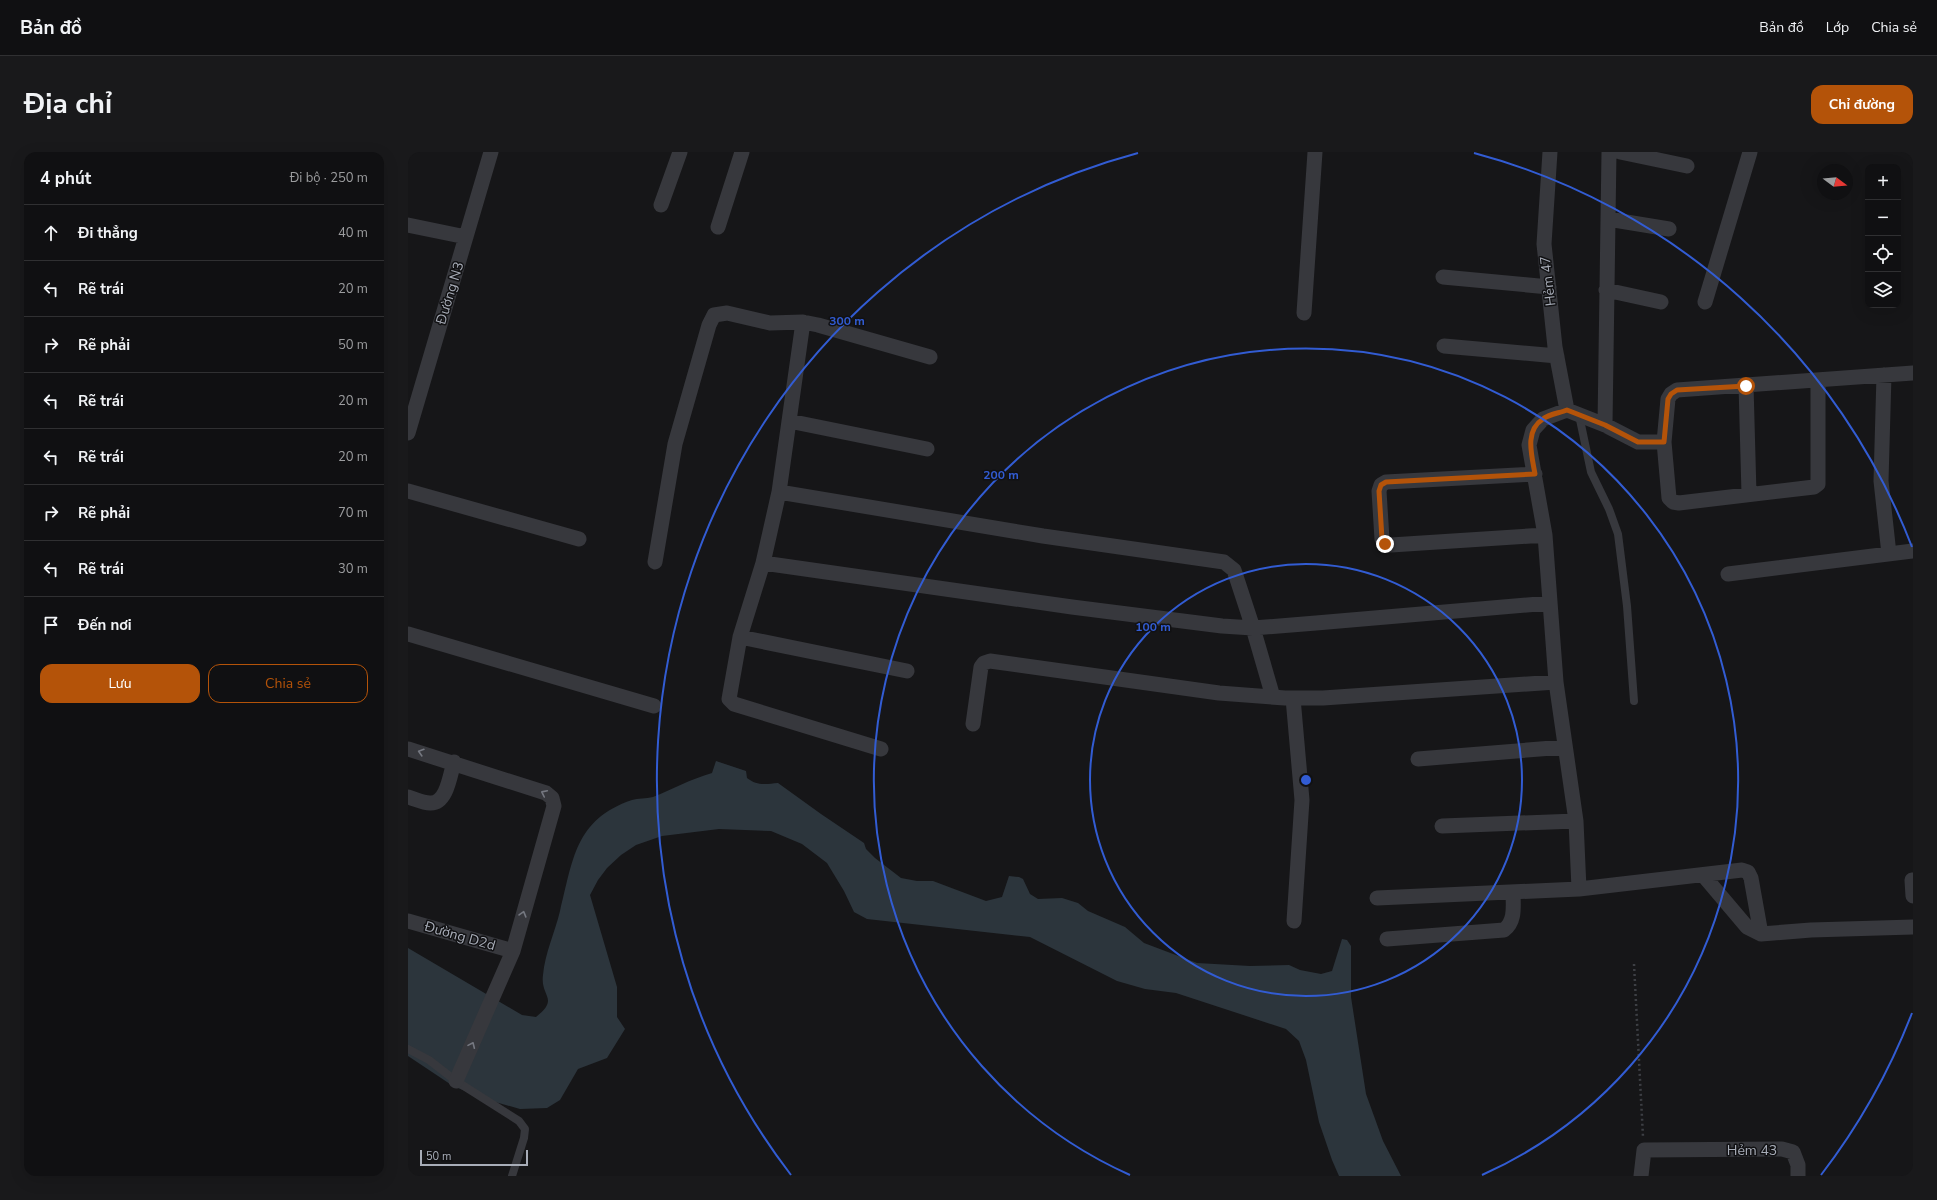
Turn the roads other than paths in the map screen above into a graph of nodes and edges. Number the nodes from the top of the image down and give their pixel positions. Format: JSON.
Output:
{"nodes":[{"id":1,"x":491,"y":152,"type":"edge"},
{"id":2,"x":680,"y":152,"type":"edge"},
{"id":3,"x":742,"y":152,"type":"edge"},
{"id":4,"x":1315,"y":152,"type":"edge"},
{"id":5,"x":1548,"y":152,"type":"edge"},
{"id":6,"x":1609,"y":152,"type":"edge"},
{"id":7,"x":1620,"y":152,"type":"edge"},
{"id":8,"x":1750,"y":152,"type":"edge"},
{"id":9,"x":1687,"y":166,"type":"dead end"},
{"id":10,"x":661,"y":205,"type":"dead end"},
{"id":11,"x":1608,"y":219,"type":"junction"},
{"id":12,"x":408,"y":225,"type":"edge"},
{"id":13,"x":718,"y":226,"type":"dead end"},
{"id":14,"x":1669,"y":229,"type":"dead end"},
{"id":15,"x":466,"y":237,"type":"junction"},
{"id":16,"x":1443,"y":277,"type":"dead end"},
{"id":17,"x":1549,"y":287,"type":"junction"},
{"id":18,"x":1606,"y":290,"type":"junction"},
{"id":19,"x":1661,"y":302,"type":"dead end"},
{"id":20,"x":1705,"y":302,"type":"dead end"},
{"id":21,"x":1304,"y":313,"type":"dead end"},
{"id":22,"x":803,"y":322,"type":"junction"},
{"id":23,"x":1444,"y":346,"type":"dead end"},
{"id":24,"x":1557,"y":356,"type":"junction"},
{"id":25,"x":930,"y":357,"type":"dead end"},
{"id":26,"x":1913,"y":372,"type":"edge"},
{"id":27,"x":1884,"y":375,"type":"junction"},
{"id":28,"x":1818,"y":380,"type":"junction"},
{"id":29,"x":1746,"y":386,"type":"junction"},
{"id":30,"x":1573,"y":412,"type":"junction"},
{"id":31,"x":789,"y":421,"type":"junction"},
{"id":32,"x":1605,"y":425,"type":"junction"},
{"id":33,"x":408,"y":433,"type":"edge"},
{"id":34,"x":1664,"y":442,"type":"junction"},
{"id":35,"x":927,"y":450,"type":"dead end"},
{"id":36,"x":1535,"y":474,"type":"junction"},
{"id":37,"x":408,"y":491,"type":"edge"},
{"id":38,"x":779,"y":492,"type":"junction"},
{"id":39,"x":1749,"y":494,"type":"junction"},
{"id":40,"x":1545,"y":535,"type":"junction"},
{"id":41,"x":579,"y":539,"type":"dead end"},
{"id":42,"x":1913,"y":551,"type":"edge"},
{"id":43,"x":1889,"y":554,"type":"junction"},
{"id":44,"x":655,"y":562,"type":"dead end"},
{"id":45,"x":763,"y":563,"type":"junction"},
{"id":46,"x":1728,"y":574,"type":"dead end"},
{"id":47,"x":1550,"y":603,"type":"junction"},
{"id":48,"x":1254,"y":628,"type":"junction"},
{"id":49,"x":408,"y":634,"type":"edge"},
{"id":50,"x":740,"y":637,"type":"junction"},
{"id":51,"x":907,"y":670,"type":"dead end"},
{"id":52,"x":1556,"y":682,"type":"junction"},
{"id":53,"x":1273,"y":697,"type":"junction"},
{"id":54,"x":1297,"y":698,"type":"junction"},
{"id":55,"x":1634,"y":701,"type":"dead end"},
{"id":56,"x":654,"y":706,"type":"dead end"},
{"id":57,"x":973,"y":724,"type":"dead end"},
{"id":58,"x":1565,"y":747,"type":"junction"},
{"id":59,"x":408,"y":749,"type":"edge"},
{"id":60,"x":881,"y":749,"type":"dead end"},
{"id":61,"x":1418,"y":759,"type":"dead end"},
{"id":62,"x":454,"y":762,"type":"junction"},
{"id":63,"x":408,"y":797,"type":"edge"},
{"id":64,"x":1576,"y":821,"type":"junction"},
{"id":65,"x":1442,"y":826,"type":"dead end"},
{"id":66,"x":1703,"y":875,"type":"junction"},
{"id":67,"x":1912,"y":880,"type":"dead end"},
{"id":68,"x":1579,"y":889,"type":"junction"},
{"id":69,"x":1513,"y":892,"type":"junction"},
{"id":70,"x":1913,"y":896,"type":"edge"},
{"id":71,"x":1377,"y":898,"type":"dead end"},
{"id":72,"x":1294,"y":921,"type":"dead end"},
{"id":73,"x":408,"y":922,"type":"edge"},
{"id":74,"x":1913,"y":927,"type":"edge"},
{"id":75,"x":1761,"y":934,"type":"junction"},
{"id":76,"x":1387,"y":939,"type":"dead end"},
{"id":77,"x":513,"y":951,"type":"junction"},
{"id":78,"x":408,"y":1049,"type":"edge"},
{"id":79,"x":456,"y":1081,"type":"junction"},
{"id":80,"x":512,"y":1176,"type":"edge"},
{"id":81,"x":1642,"y":1176,"type":"edge"},
{"id":82,"x":1798,"y":1176,"type":"edge"}],
"edges":[{"from":1,"to":15,"type":"street","name":"Đường N3"},
{"from":2,"to":10,"type":"street"},
{"from":3,"to":13,"type":"street"},
{"from":4,"to":21,"type":"street"},
{"from":5,"to":17,"type":"street","name":"Hẻm 47"},
{"from":6,"to":11,"type":"street"},
{"from":7,"to":9,"type":"street"},
{"from":8,"to":20,"type":"street"},
{"from":11,"to":14,"type":"street"},
{"from":11,"to":18,"type":"street"},
{"from":12,"to":15,"type":"street"},
{"from":15,"to":33,"type":"street","name":"Đường N3"},
{"from":16,"to":17,"type":"street"},
{"from":17,"to":24,"type":"street","name":"Hẻm 47"},
{"from":18,"to":19,"type":"street"},
{"from":18,"to":32,"type":"street"},
{"from":22,"to":25,"type":"street"},
{"from":22,"to":31,"type":"street"},
{"from":22,"to":44,"type":"street"},
{"from":23,"to":24,"type":"street"},
{"from":24,"to":30,"type":"street","name":"Hẻm 47"},
{"from":26,"to":27,"type":"street"},
{"from":27,"to":28,"type":"street"},
{"from":27,"to":43,"type":"street"},
{"from":28,"to":29,"type":"street"},
{"from":28,"to":39,"type":"street"},
{"from":29,"to":34,"type":"street"},
{"from":29,"to":39,"type":"street"},
{"from":30,"to":32,"type":"street"},
{"from":30,"to":36,"type":"street"},
{"from":30,"to":55,"type":"lane"},
{"from":31,"to":35,"type":"street"},
{"from":31,"to":38,"type":"street"},
{"from":32,"to":34,"type":"street"},
{"from":34,"to":39,"type":"street"},
{"from":36,"to":40,"type":"street"},
{"from":36,"to":40,"type":"street"},
{"from":37,"to":41,"type":"street"},
{"from":38,"to":45,"type":"street"},
{"from":38,"to":48,"type":"street"},
{"from":40,"to":47,"type":"street"},
{"from":42,"to":43,"type":"street"},
{"from":43,"to":46,"type":"street"},
{"from":45,"to":48,"type":"street"},
{"from":45,"to":50,"type":"street"},
{"from":47,"to":48,"type":"street"},
{"from":47,"to":52,"type":"street"},
{"from":48,"to":53,"type":"street"},
{"from":49,"to":56,"type":"street"},
{"from":50,"to":51,"type":"street"},
{"from":50,"to":60,"type":"street"},
{"from":52,"to":54,"type":"street"},
{"from":52,"to":58,"type":"street"},
{"from":53,"to":54,"type":"street"},
{"from":53,"to":57,"type":"street"},
{"from":54,"to":72,"type":"street"},
{"from":58,"to":61,"type":"street"},
{"from":58,"to":64,"type":"street"},
{"from":62,"to":59,"type":"street","one_way":true},
{"from":62,"to":63,"type":"street"},
{"from":77,"to":62,"type":"street","one_way":true},
{"from":64,"to":65,"type":"street"},
{"from":64,"to":68,"type":"street"},
{"from":66,"to":68,"type":"street"},
{"from":66,"to":75,"type":"street"},
{"from":66,"to":75,"type":"street"},
{"from":67,"to":70,"type":"street"},
{"from":68,"to":69,"type":"street"},
{"from":69,"to":71,"type":"street"},
{"from":69,"to":76,"type":"street"},
{"from":73,"to":77,"type":"street","name":"Đường D2d"},
{"from":74,"to":75,"type":"street"},
{"from":79,"to":77,"type":"street","one_way":true},
{"from":78,"to":79,"type":"lane"},
{"from":79,"to":80,"type":"lane"},
{"from":81,"to":82,"type":"street","name":"Hẻm 43"}]}
